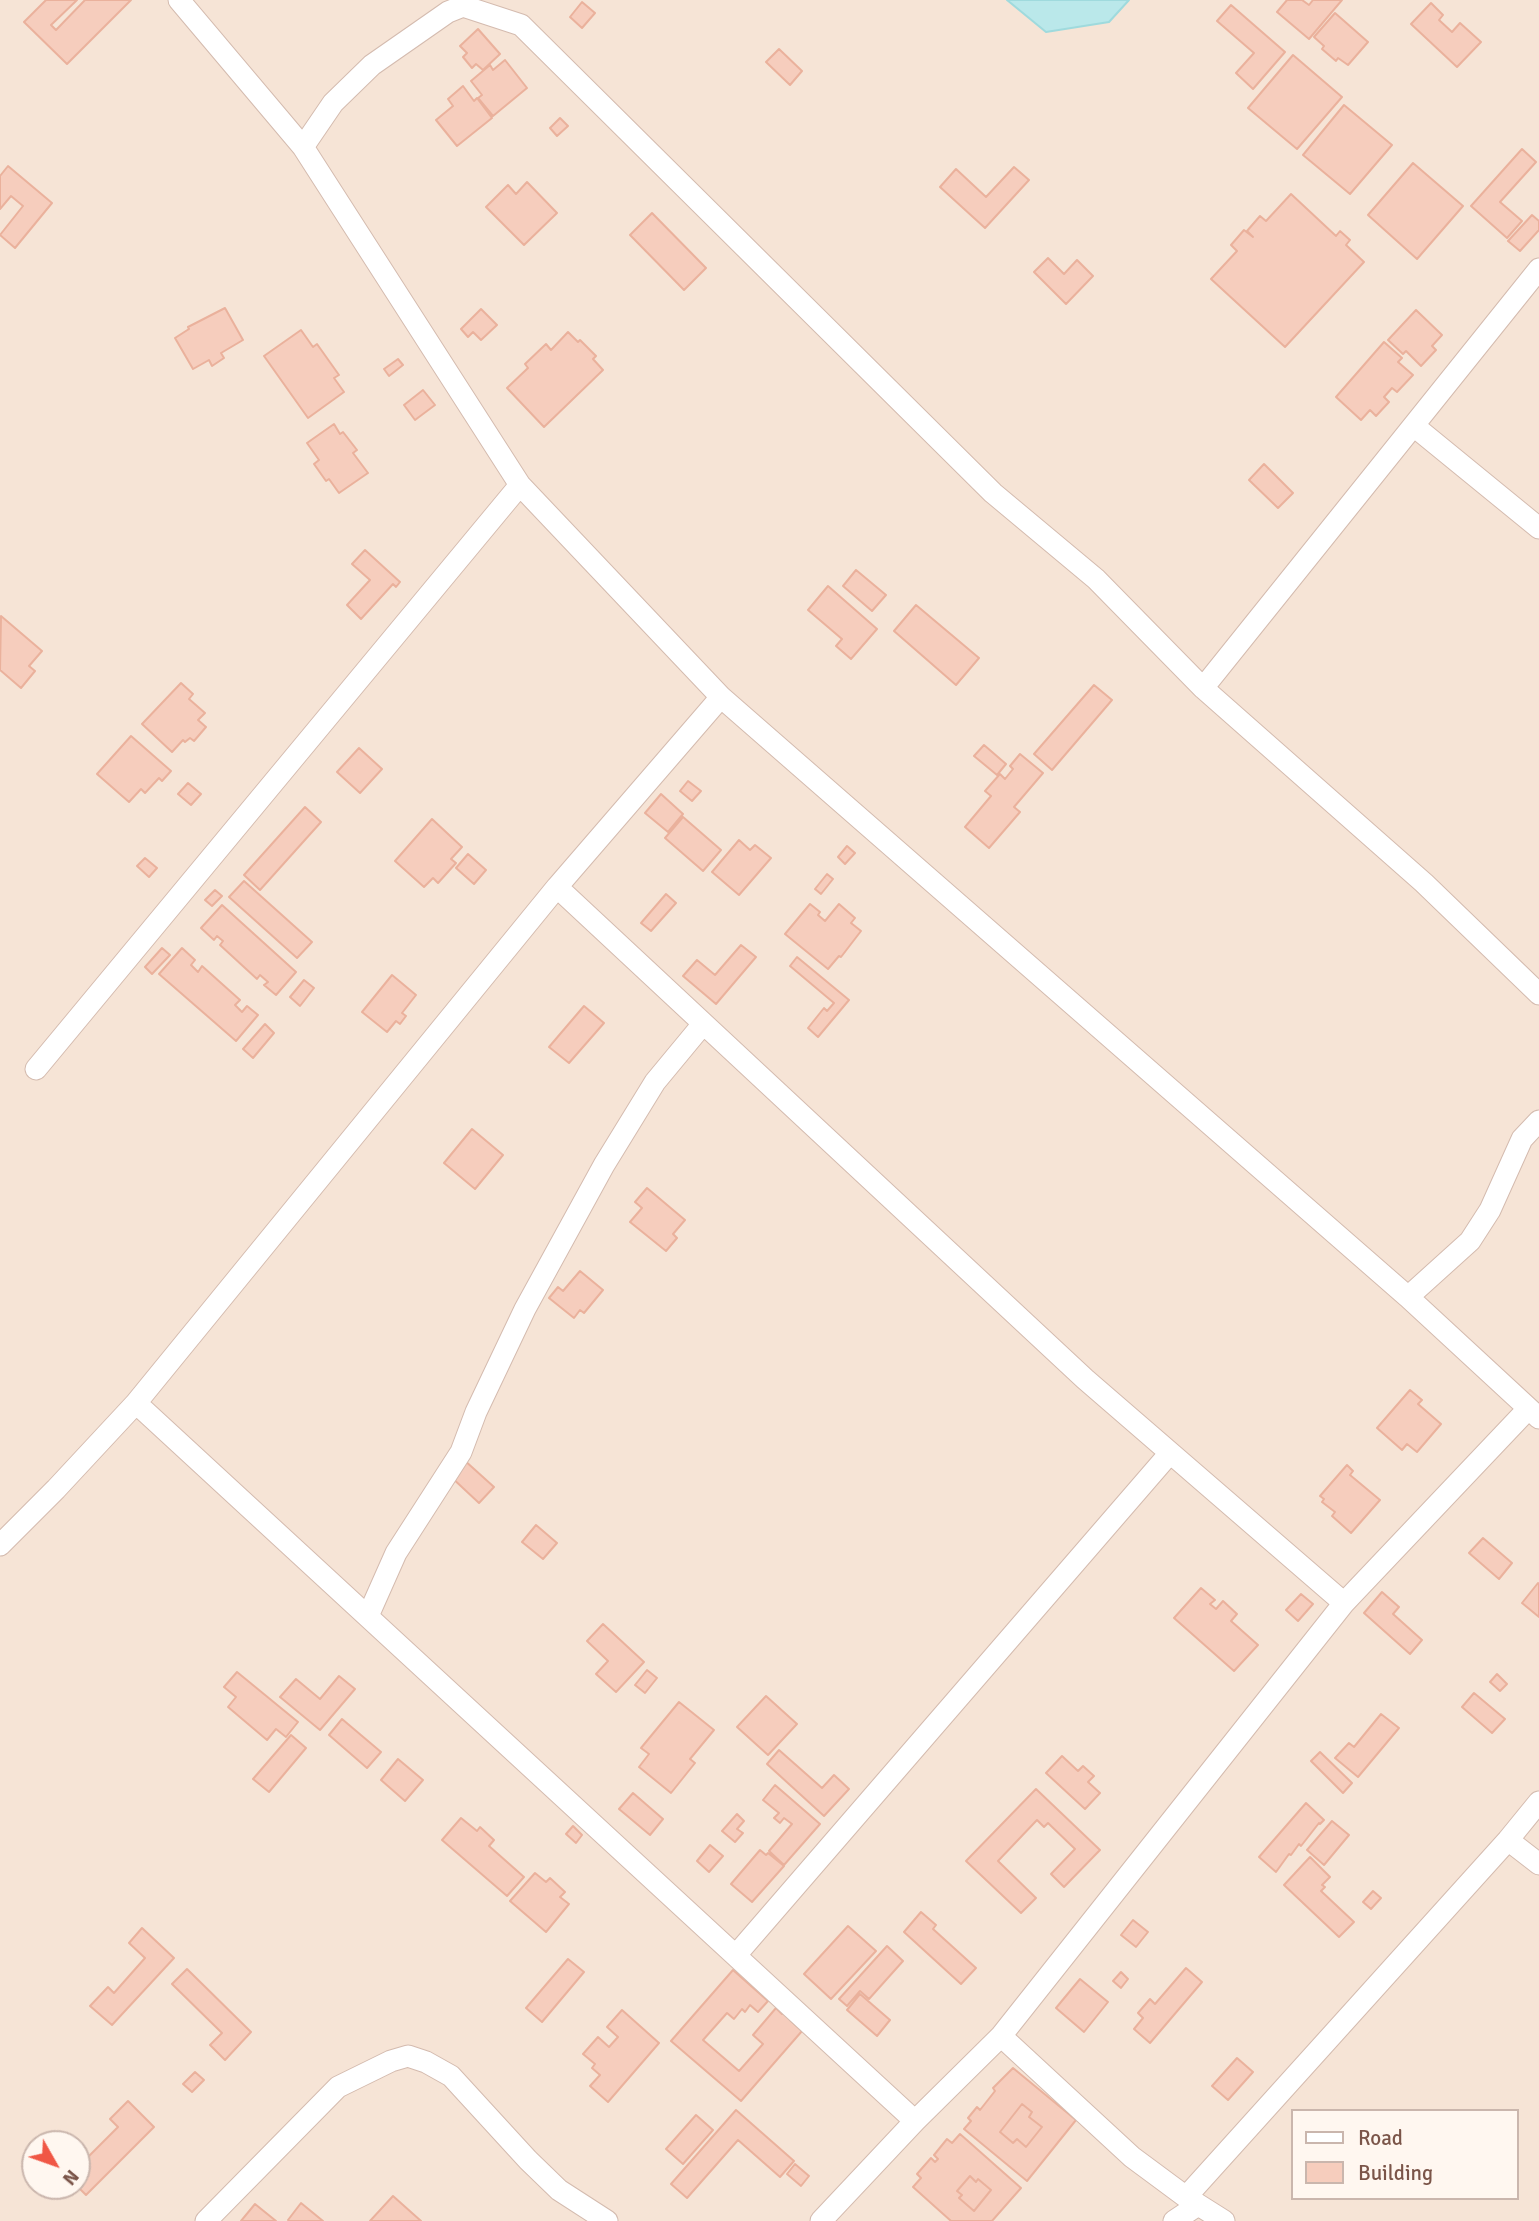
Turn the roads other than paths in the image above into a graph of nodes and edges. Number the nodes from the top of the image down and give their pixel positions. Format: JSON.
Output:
{"nodes":[{"id":1,"x":179,"y":0,"type":"edge"},
{"id":2,"x":448,"y":6,"type":"edge"},
{"id":3,"x":303,"y":147,"type":"junction"},
{"id":4,"x":1539,"y":269,"type":"edge"},
{"id":5,"x":1414,"y":426,"type":"junction"},
{"id":6,"x":520,"y":485,"type":"junction"},
{"id":7,"x":1539,"y":528,"type":"edge"},
{"id":8,"x":1203,"y":688,"type":"junction"},
{"id":9,"x":722,"y":697,"type":"junction"},
{"id":10,"x":557,"y":887,"type":"junction"},
{"id":11,"x":1539,"y":994,"type":"edge"},
{"id":12,"x":703,"y":1024,"type":"junction"},
{"id":13,"x":36,"y":1069,"type":"dead end"},
{"id":14,"x":1539,"y":1121,"type":"edge"},
{"id":15,"x":1408,"y":1297,"type":"junction"},
{"id":16,"x":136,"y":1402,"type":"junction"},
{"id":17,"x":1534,"y":1414,"type":"edge"},
{"id":18,"x":1170,"y":1453,"type":"junction"},
{"id":19,"x":0,"y":1545,"type":"edge"},
{"id":20,"x":1344,"y":1603,"type":"junction"},
{"id":21,"x":368,"y":1616,"type":"junction"},
{"id":22,"x":1539,"y":1802,"type":"edge"},
{"id":23,"x":1508,"y":1840,"type":"junction"},
{"id":24,"x":1539,"y":1864,"type":"edge"},
{"id":25,"x":736,"y":1955,"type":"junction"},
{"id":26,"x":1001,"y":2036,"type":"junction"},
{"id":27,"x":915,"y":2121,"type":"junction"},
{"id":28,"x":1192,"y":2201,"type":"junction"},
{"id":29,"x":206,"y":2221,"type":"edge"},
{"id":30,"x":607,"y":2221,"type":"edge"},
{"id":31,"x":821,"y":2221,"type":"edge"},
{"id":32,"x":1174,"y":2221,"type":"edge"},
{"id":33,"x":1224,"y":2221,"type":"edge"}],
"edges":[{"from":1,"to":3,"type":"street"},
{"from":2,"to":3,"type":"street"},
{"from":2,"to":8,"type":"street"},
{"from":3,"to":6,"type":"street"},
{"from":4,"to":5,"type":"street"},
{"from":5,"to":7,"type":"street"},
{"from":5,"to":8,"type":"street"},
{"from":6,"to":9,"type":"street"},
{"from":6,"to":13,"type":"street"},
{"from":8,"to":11,"type":"street"},
{"from":9,"to":10,"type":"street"},
{"from":9,"to":15,"type":"street"},
{"from":10,"to":12,"type":"street"},
{"from":10,"to":16,"type":"street"},
{"from":12,"to":18,"type":"street"},
{"from":12,"to":21,"type":"street"},
{"from":14,"to":15,"type":"street"},
{"from":15,"to":17,"type":"street"},
{"from":16,"to":19,"type":"street"},
{"from":16,"to":21,"type":"street"},
{"from":17,"to":20,"type":"street"},
{"from":18,"to":20,"type":"street"},
{"from":18,"to":25,"type":"street"},
{"from":20,"to":26,"type":"street"},
{"from":21,"to":25,"type":"street"},
{"from":22,"to":23,"type":"street"},
{"from":23,"to":24,"type":"street"},
{"from":23,"to":28,"type":"street"},
{"from":25,"to":27,"type":"street"},
{"from":26,"to":27,"type":"street"},
{"from":26,"to":28,"type":"street"},
{"from":27,"to":31,"type":"street"},
{"from":28,"to":32,"type":"street"},
{"from":28,"to":33,"type":"street"},
{"from":29,"to":30,"type":"street"}]}
